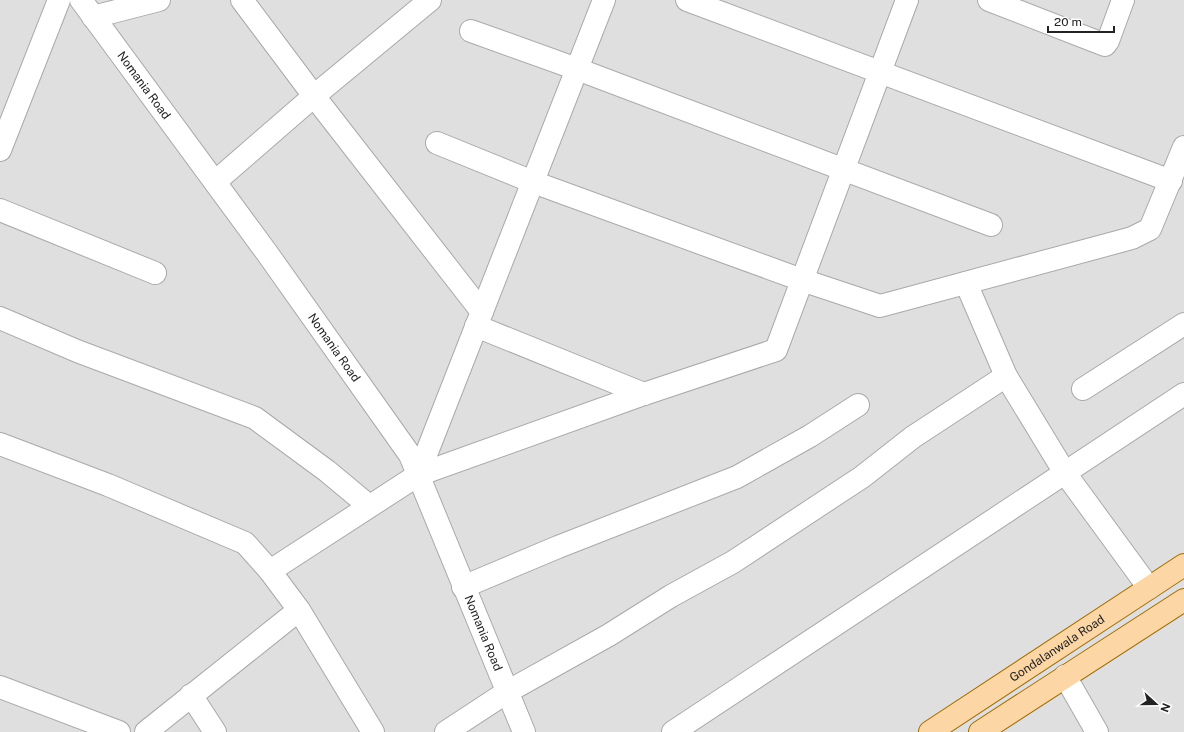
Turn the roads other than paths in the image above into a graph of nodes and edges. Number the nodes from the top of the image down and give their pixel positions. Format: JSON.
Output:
{"nodes":[{"id":1,"x":59,"y":0,"type":"edge"},
{"id":2,"x":159,"y":0,"type":"edge"},
{"id":3,"x":242,"y":0,"type":"edge"},
{"id":4,"x":430,"y":0,"type":"edge"},
{"id":5,"x":604,"y":0,"type":"edge"},
{"id":6,"x":687,"y":0,"type":"edge"},
{"id":7,"x":907,"y":0,"type":"edge"},
{"id":8,"x":988,"y":0,"type":"edge"},
{"id":9,"x":1122,"y":0,"type":"edge"},
{"id":10,"x":87,"y":8,"type":"edge"},
{"id":11,"x":471,"y":31,"type":"dead end"},
{"id":12,"x":577,"y":69,"type":"junction"},
{"id":13,"x":880,"y":71,"type":"junction"},
{"id":14,"x":314,"y":96,"type":"junction"},
{"id":15,"x":437,"y":143,"type":"dead end"},
{"id":16,"x":1184,"y":147,"type":"edge"},
{"id":17,"x":0,"y":150,"type":"edge"},
{"id":18,"x":844,"y":169,"type":"junction"},
{"id":19,"x":1171,"y":181,"type":"junction"},
{"id":20,"x":215,"y":182,"type":"junction"},
{"id":21,"x":532,"y":182,"type":"junction"},
{"id":22,"x":0,"y":210,"type":"edge"},
{"id":23,"x":991,"y":225,"type":"dead end"},
{"id":24,"x":155,"y":273,"type":"dead end"},
{"id":25,"x":802,"y":280,"type":"junction"},
{"id":26,"x":966,"y":283,"type":"junction"},
{"id":27,"x":0,"y":318,"type":"edge"},
{"id":28,"x":479,"y":319,"type":"junction"},
{"id":29,"x":1184,"y":324,"type":"edge"},
{"id":30,"x":1006,"y":376,"type":"junction"},
{"id":31,"x":1084,"y":389,"type":"dead end"},
{"id":32,"x":644,"y":394,"type":"junction"},
{"id":33,"x":1184,"y":394,"type":"edge"},
{"id":34,"x":858,"y":405,"type":"dead end"},
{"id":35,"x":0,"y":444,"type":"edge"},
{"id":36,"x":1065,"y":473,"type":"junction"},
{"id":37,"x":418,"y":475,"type":"junction"},
{"id":38,"x":369,"y":506,"type":"junction"},
{"id":39,"x":1184,"y":565,"type":"edge"},
{"id":40,"x":270,"y":571,"type":"junction"},
{"id":41,"x":463,"y":587,"type":"junction"},
{"id":42,"x":1149,"y":588,"type":"junction"},
{"id":43,"x":1184,"y":600,"type":"edge"},
{"id":44,"x":299,"y":610,"type":"junction"},
{"id":45,"x":1065,"y":676,"type":"junction"},
{"id":46,"x":0,"y":688,"type":"edge"},
{"id":47,"x":507,"y":692,"type":"junction"},
{"id":48,"x":191,"y":695,"type":"junction"},
{"id":49,"x":119,"y":732,"type":"edge"},
{"id":50,"x":146,"y":732,"type":"edge"},
{"id":51,"x":215,"y":732,"type":"edge"},
{"id":52,"x":374,"y":732,"type":"edge"},
{"id":53,"x":446,"y":732,"type":"edge"},
{"id":54,"x":524,"y":732,"type":"edge"},
{"id":55,"x":673,"y":732,"type":"edge"},
{"id":56,"x":930,"y":732,"type":"edge"},
{"id":57,"x":980,"y":732,"type":"edge"},
{"id":58,"x":1097,"y":732,"type":"edge"}],
"edges":[{"from":1,"to":17,"type":"street"},
{"from":2,"to":10,"type":"street"},
{"from":3,"to":14,"type":"street"},
{"from":4,"to":14,"type":"street"},
{"from":5,"to":12,"type":"street"},
{"from":6,"to":13,"type":"street"},
{"from":7,"to":13,"type":"street"},
{"from":8,"to":9,"type":"street"},
{"from":10,"to":20,"type":"street","name":"Nomania Road"},
{"from":11,"to":12,"type":"street"},
{"from":12,"to":18,"type":"street"},
{"from":12,"to":21,"type":"street"},
{"from":13,"to":18,"type":"street"},
{"from":13,"to":19,"type":"street"},
{"from":14,"to":20,"type":"street"},
{"from":14,"to":28,"type":"street"},
{"from":15,"to":21,"type":"street"},
{"from":16,"to":19,"type":"street"},
{"from":18,"to":23,"type":"street"},
{"from":18,"to":25,"type":"street"},
{"from":19,"to":26,"type":"street"},
{"from":20,"to":37,"type":"street","name":"Nomania Road"},
{"from":21,"to":25,"type":"street"},
{"from":21,"to":28,"type":"street"},
{"from":22,"to":24,"type":"street"},
{"from":25,"to":26,"type":"street"},
{"from":25,"to":32,"type":"street"},
{"from":26,"to":30,"type":"street"},
{"from":27,"to":38,"type":"street"},
{"from":28,"to":32,"type":"street"},
{"from":28,"to":37,"type":"street"},
{"from":29,"to":31,"type":"street"},
{"from":30,"to":36,"type":"street"},
{"from":30,"to":47,"type":"street"},
{"from":32,"to":37,"type":"street"},
{"from":33,"to":36,"type":"street"},
{"from":34,"to":41,"type":"street"},
{"from":35,"to":40,"type":"street"},
{"from":36,"to":42,"type":"street"},
{"from":36,"to":55,"type":"street"},
{"from":37,"to":38,"type":"street"},
{"from":37,"to":41,"type":"street","name":"Nomania Road"},
{"from":38,"to":40,"type":"street"},
{"from":39,"to":42,"type":"main road","name":"Gondalanwala Road"},
{"from":40,"to":44,"type":"street"},
{"from":41,"to":47,"type":"street","name":"Nomania Road"},
{"from":42,"to":56,"type":"main road","name":"Gondalanwala Road"},
{"from":43,"to":45,"type":"main road"},
{"from":44,"to":48,"type":"street"},
{"from":44,"to":52,"type":"street"},
{"from":45,"to":57,"type":"main road"},
{"from":45,"to":58,"type":"street"},
{"from":46,"to":49,"type":"street"},
{"from":47,"to":53,"type":"street"},
{"from":47,"to":54,"type":"street","name":"Nomania Road"},
{"from":48,"to":50,"type":"street"},
{"from":48,"to":51,"type":"street"}]}
